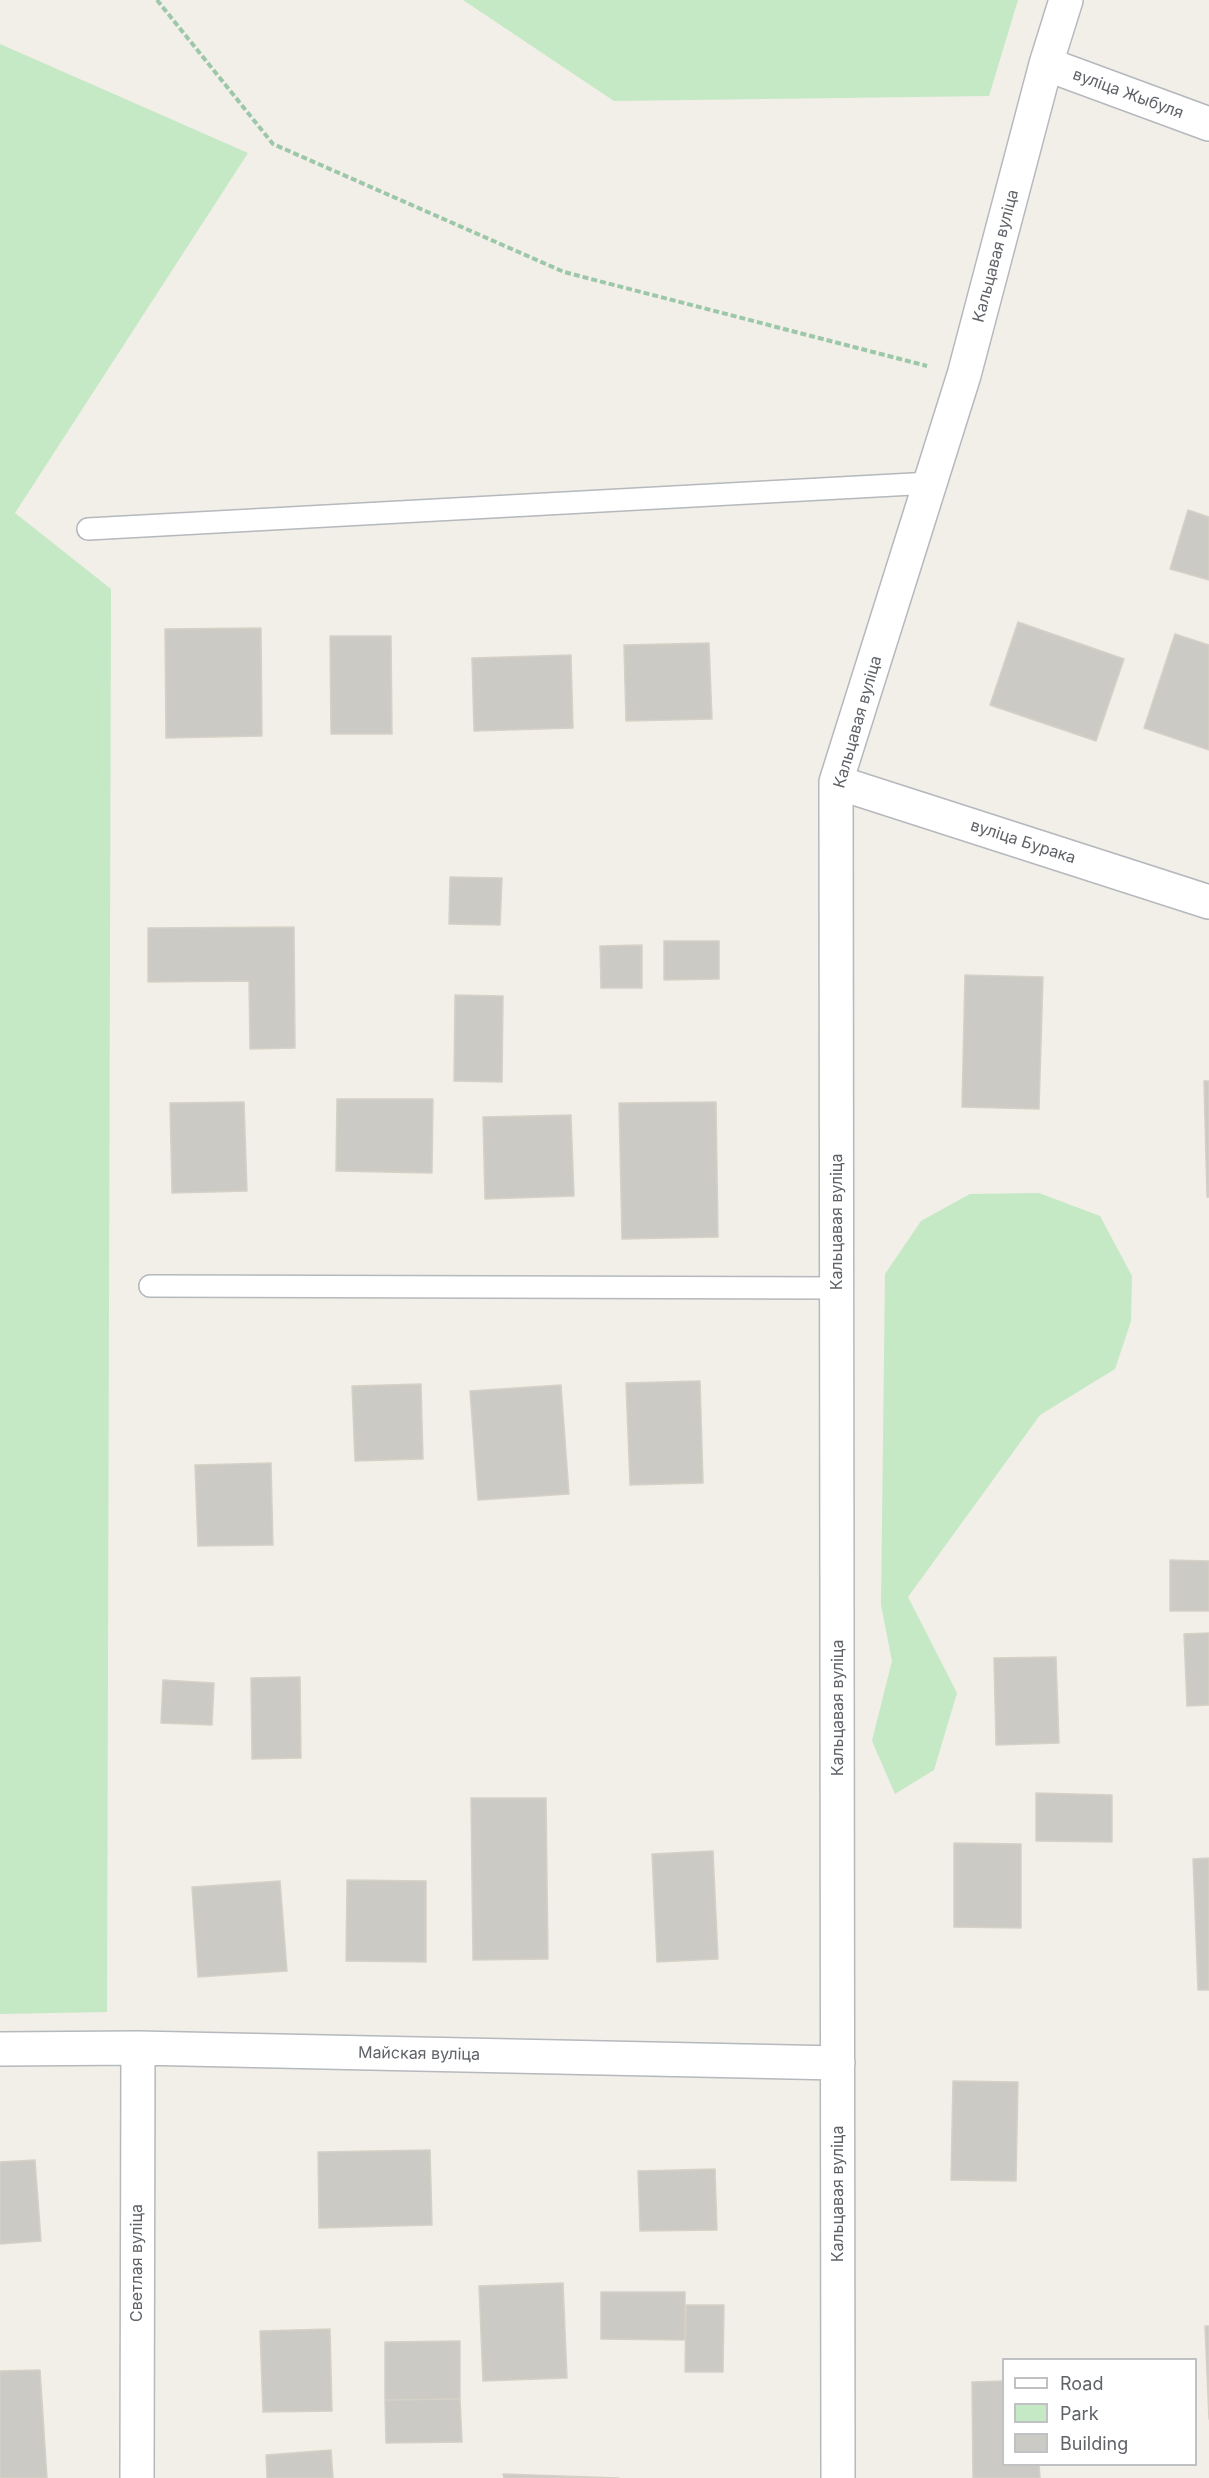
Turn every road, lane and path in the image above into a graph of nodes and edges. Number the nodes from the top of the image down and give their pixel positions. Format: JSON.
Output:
{"nodes":[{"id":1,"x":157,"y":0,"type":"edge"},
{"id":2,"x":1066,"y":0,"type":"edge"},
{"id":3,"x":1046,"y":64,"type":"junction"},
{"id":4,"x":1209,"y":124,"type":"edge"},
{"id":5,"x":964,"y":375,"type":"junction"},
{"id":6,"x":931,"y":483,"type":"junction"},
{"id":7,"x":88,"y":529,"type":"dead end"},
{"id":8,"x":836,"y":782,"type":"junction"},
{"id":9,"x":1209,"y":902,"type":"edge"},
{"id":10,"x":150,"y":1286,"type":"dead end"},
{"id":11,"x":837,"y":1288,"type":"junction"},
{"id":12,"x":138,"y":2048,"type":"junction"},
{"id":13,"x":0,"y":2049,"type":"edge"},
{"id":14,"x":838,"y":2063,"type":"junction"},
{"id":15,"x":137,"y":2478,"type":"edge"},
{"id":16,"x":838,"y":2478,"type":"edge"}],
"edges":[{"from":1,"to":5,"type":"path"},
{"from":2,"to":3,"type":"street","name":"Кальцавая вуліца"},
{"from":3,"to":4,"type":"street","name":"вуліца Жыбуля"},
{"from":3,"to":5,"type":"street","name":"Кальцавая вуліца"},
{"from":5,"to":6,"type":"street","name":"Кальцавая вуліца"},
{"from":6,"to":7,"type":"lane"},
{"from":6,"to":8,"type":"street","name":"Кальцавая вуліца"},
{"from":8,"to":9,"type":"street","name":"вуліца Бурака"},
{"from":8,"to":11,"type":"street","name":"Кальцавая вуліца"},
{"from":10,"to":11,"type":"lane"},
{"from":11,"to":14,"type":"street","name":"Кальцавая вуліца"},
{"from":12,"to":13,"type":"street","name":"Майская вуліца"},
{"from":12,"to":14,"type":"street","name":"Майская вуліца"},
{"from":12,"to":15,"type":"street","name":"Светлая вуліца"},
{"from":14,"to":16,"type":"street","name":"Кальцавая вуліца"}]}
